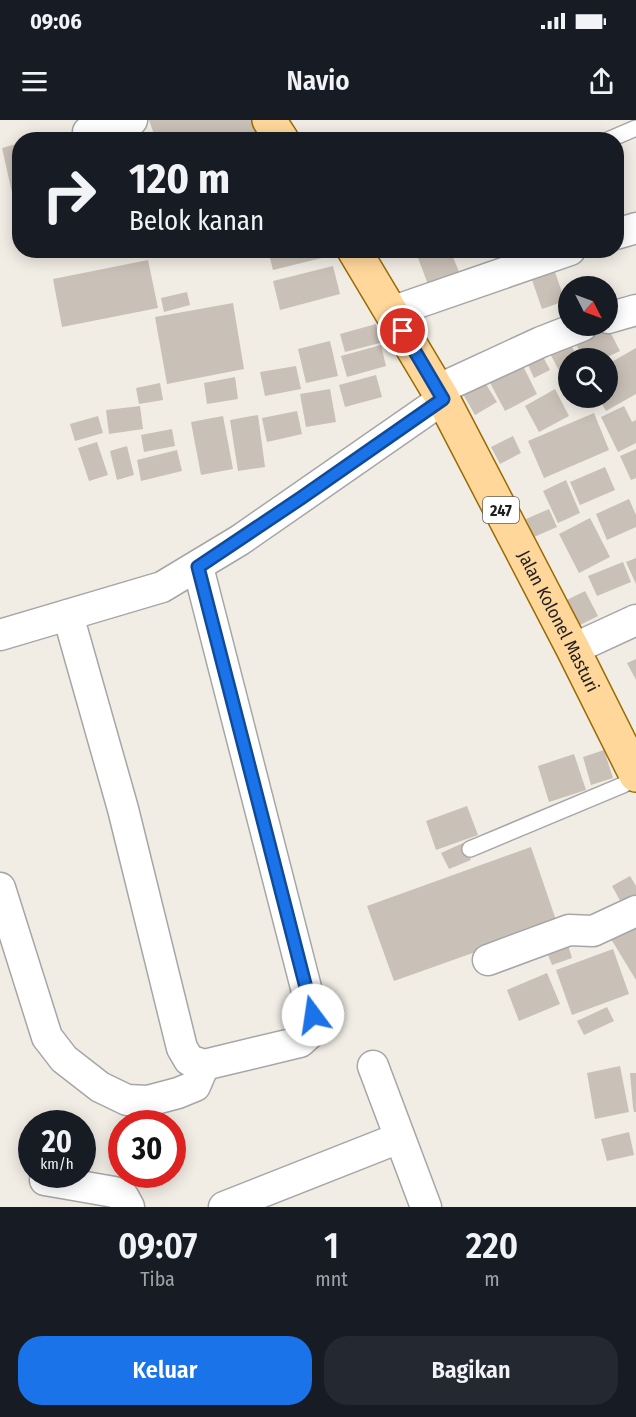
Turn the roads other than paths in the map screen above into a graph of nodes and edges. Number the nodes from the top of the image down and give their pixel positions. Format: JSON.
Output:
{"nodes":[{"id":1,"x":132,"y":120,"type":"edge"},
{"id":2,"x":87,"y":130,"type":"edge"},
{"id":3,"x":359,"y":258,"type":"edge"},
{"id":4,"x":547,"y":258,"type":"edge"},
{"id":5,"x":636,"y":310,"type":"edge"},
{"id":6,"x":391,"y":312,"type":"junction"},
{"id":7,"x":618,"y":315,"type":"edge"},
{"id":8,"x":558,"y":335,"type":"edge"},
{"id":9,"x":440,"y":395,"type":"junction"},
{"id":10,"x":198,"y":567,"type":"junction"},
{"id":11,"x":68,"y":615,"type":"junction"},
{"id":12,"x":636,"y":620,"type":"edge"},
{"id":13,"x":0,"y":635,"type":"edge"},
{"id":14,"x":573,"y":649,"type":"junction"},
{"id":15,"x":636,"y":777,"type":"edge"},
{"id":16,"x":470,"y":849,"type":"dead end"},
{"id":17,"x":0,"y":888,"type":"edge"},
{"id":18,"x":636,"y":911,"type":"edge"},
{"id":19,"x":488,"y":960,"type":"dead end"},
{"id":20,"x":204,"y":1065,"type":"junction"},
{"id":21,"x":373,"y":1066,"type":"dead end"},
{"id":22,"x":399,"y":1138,"type":"junction"},
{"id":23,"x":91,"y":1188,"type":"edge"},
{"id":24,"x":275,"y":1198,"type":"edge"},
{"id":25,"x":129,"y":1207,"type":"edge"},
{"id":26,"x":224,"y":1207,"type":"edge"},
{"id":27,"x":426,"y":1207,"type":"edge"}],
"edges":[{"from":1,"to":2,"type":"street"},
{"from":3,"to":6,"type":"main road","name":"Jalan Kolonel Masturi","number":"247"},
{"from":4,"to":6,"type":"street"},
{"from":5,"to":7,"type":"street"},
{"from":6,"to":9,"type":"main road","name":"Jalan Kolonel Masturi","number":"247"},
{"from":8,"to":9,"type":"street"},
{"from":9,"to":10,"type":"street"},
{"from":9,"to":14,"type":"main road","name":"Jalan Kolonel Masturi","number":"247"},
{"from":10,"to":11,"type":"street"},
{"from":10,"to":20,"type":"street"},
{"from":11,"to":13,"type":"street"},
{"from":11,"to":20,"type":"street"},
{"from":12,"to":14,"type":"street"},
{"from":14,"to":15,"type":"main road","name":"Jalan Kolonel Masturi","number":"247"},
{"from":15,"to":16,"type":"lane"},
{"from":17,"to":20,"type":"street"},
{"from":18,"to":19,"type":"street"},
{"from":21,"to":22,"type":"street"},
{"from":22,"to":24,"type":"street"},
{"from":22,"to":27,"type":"street"},
{"from":23,"to":25,"type":"street"},
{"from":24,"to":26,"type":"street"}]}
